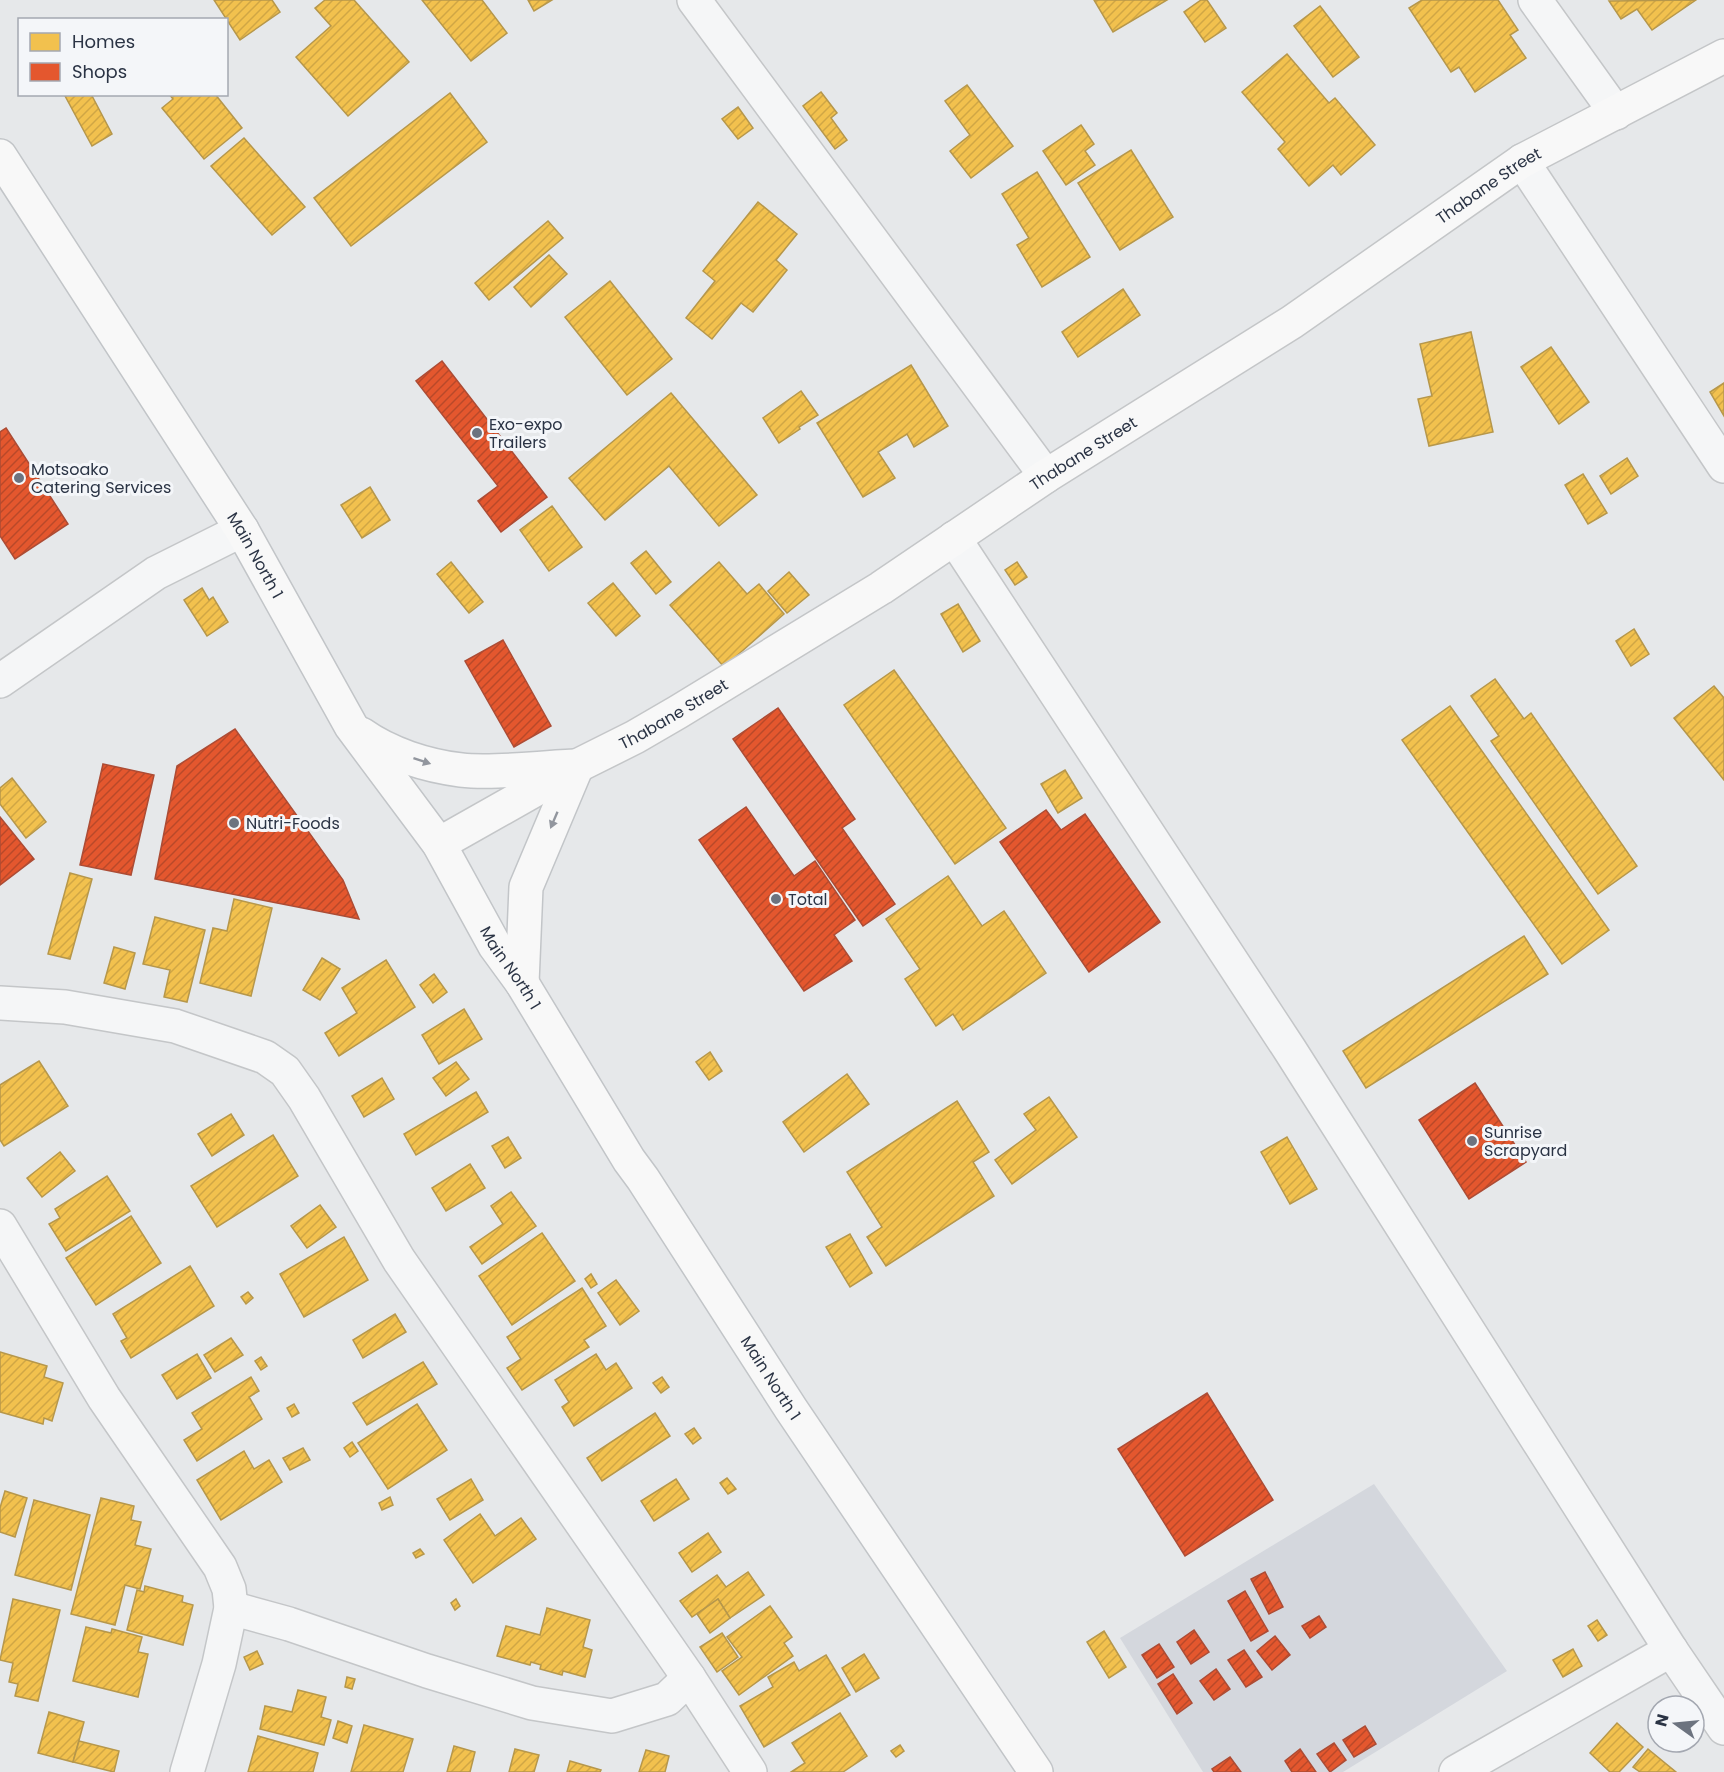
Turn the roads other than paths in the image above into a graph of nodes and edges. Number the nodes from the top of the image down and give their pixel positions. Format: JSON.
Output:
{"nodes":[{"id":1,"x":694,"y":0,"type":"edge"},
{"id":2,"x":1535,"y":0,"type":"edge"},
{"id":3,"x":1724,"y":56,"type":"edge"},
{"id":4,"x":1616,"y":113,"type":"junction"},
{"id":5,"x":0,"y":156,"type":"edge"},
{"id":6,"x":1522,"y":161,"type":"junction"},
{"id":7,"x":1724,"y":466,"type":"edge"},
{"id":8,"x":1046,"y":476,"type":"junction"},
{"id":9,"x":242,"y":530,"type":"junction"},
{"id":10,"x":954,"y":538,"type":"junction"},
{"id":11,"x":0,"y":681,"type":"edge"},
{"id":12,"x":351,"y":726,"type":"junction"},
{"id":13,"x":577,"y":766,"type":"junction"},
{"id":14,"x":439,"y":844,"type":"junction"},
{"id":15,"x":522,"y":983,"type":"junction"},
{"id":16,"x":0,"y":1003,"type":"edge"},
{"id":17,"x":0,"y":1226,"type":"edge"},
{"id":18,"x":231,"y":1608,"type":"junction"},
{"id":19,"x":1671,"y":1650,"type":"junction"},
{"id":20,"x":689,"y":1678,"type":"junction"},
{"id":21,"x":1724,"y":1728,"type":"edge"},
{"id":22,"x":187,"y":1772,"type":"edge"},
{"id":23,"x":750,"y":1772,"type":"edge"},
{"id":24,"x":1036,"y":1772,"type":"edge"},
{"id":25,"x":1456,"y":1772,"type":"edge"}],
"edges":[{"from":1,"to":8,"type":"street"},
{"from":2,"to":4,"type":"street"},
{"from":3,"to":4,"type":"main road","name":"Thabane Street"},
{"from":4,"to":6,"type":"main road","name":"Thabane Street"},
{"from":5,"to":9,"type":"main road","name":"Main North 1"},
{"from":6,"to":7,"type":"street"},
{"from":6,"to":8,"type":"main road","name":"Thabane Street"},
{"from":8,"to":10,"type":"main road","name":"Thabane Street"},
{"from":9,"to":11,"type":"street"},
{"from":9,"to":12,"type":"main road","name":"Main North 1"},
{"from":10,"to":13,"type":"main road","name":"Thabane Street"},
{"from":10,"to":19,"type":"street"},
{"from":12,"to":13,"type":"main road","one_way":true},
{"from":12,"to":14,"type":"main road","name":"Main North 1"},
{"from":13,"to":14,"type":"main road","name":"Thabane Street"},
{"from":13,"to":15,"type":"main road","one_way":true},
{"from":14,"to":15,"type":"main road","name":"Main North 1"},
{"from":15,"to":24,"type":"main road","name":"Main North 1"},
{"from":16,"to":20,"type":"street"},
{"from":17,"to":18,"type":"street"},
{"from":18,"to":20,"type":"street"},
{"from":18,"to":22,"type":"street"},
{"from":19,"to":21,"type":"street"},
{"from":19,"to":25,"type":"street"},
{"from":20,"to":23,"type":"street"}]}
